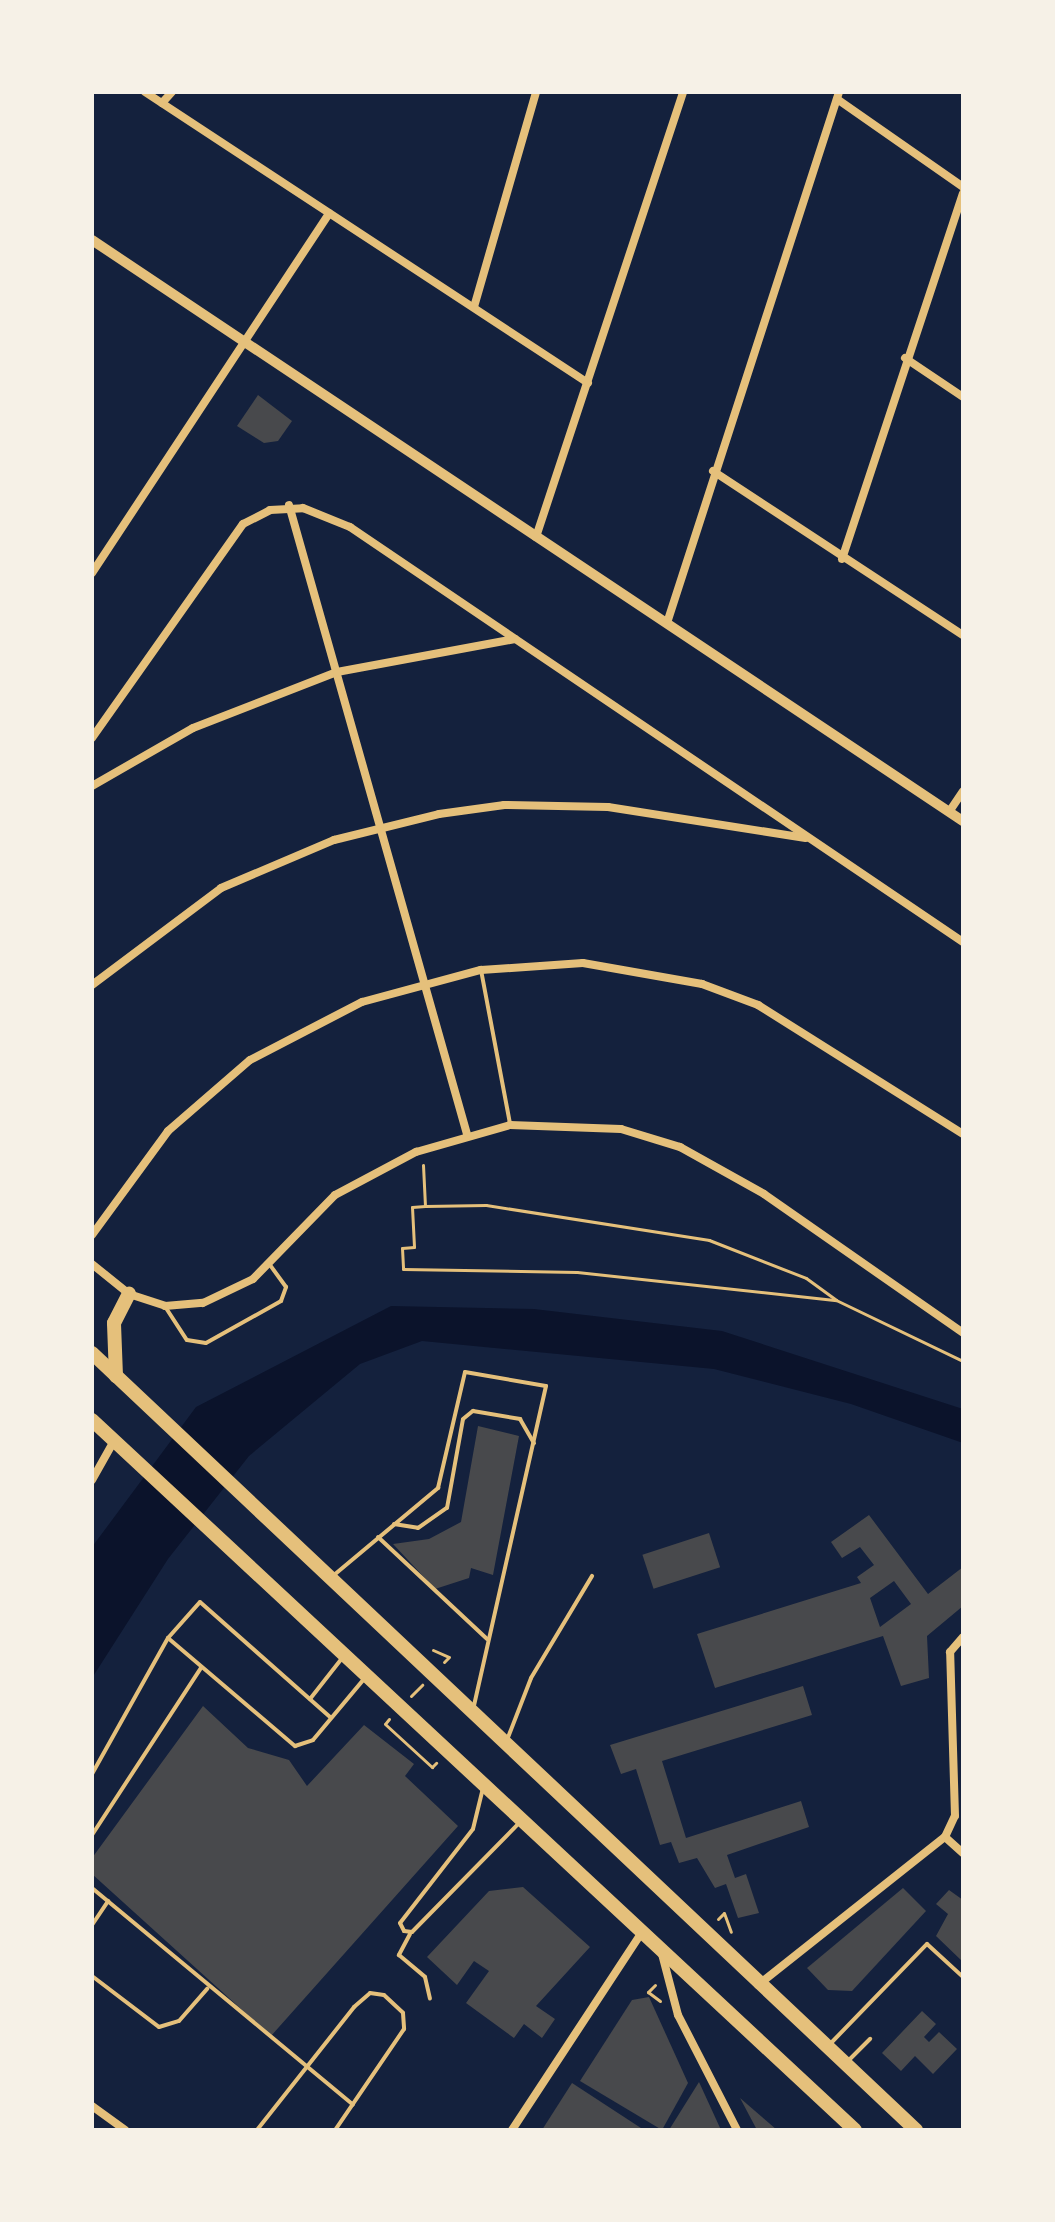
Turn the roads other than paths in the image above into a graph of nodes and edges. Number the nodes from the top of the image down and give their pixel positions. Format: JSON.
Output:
{"nodes":[{"id":1,"x":145,"y":92,"type":"edge"},
{"id":2,"x":172,"y":92,"type":"edge"},
{"id":3,"x":536,"y":92,"type":"edge"},
{"id":4,"x":683,"y":92,"type":"edge"},
{"id":5,"x":838,"y":95,"type":"edge"},
{"id":6,"x":162,"y":103,"type":"junction"},
{"id":7,"x":963,"y":187,"type":"edge"},
{"id":8,"x":963,"y":194,"type":"edge"},
{"id":9,"x":329,"y":213,"type":"junction"},
{"id":10,"x":92,"y":240,"type":"edge"},
{"id":11,"x":474,"y":307,"type":"junction"},
{"id":12,"x":244,"y":343,"type":"junction"},
{"id":13,"x":905,"y":358,"type":"junction"},
{"id":14,"x":588,"y":383,"type":"junction"},
{"id":15,"x":963,"y":397,"type":"edge"},
{"id":16,"x":713,"y":471,"type":"junction"},
{"id":17,"x":289,"y":505,"type":"junction"},
{"id":18,"x":536,"y":537,"type":"junction"},
{"id":19,"x":842,"y":559,"type":"junction"},
{"id":20,"x":92,"y":573,"type":"edge"},
{"id":21,"x":667,"y":623,"type":"junction"},
{"id":22,"x":963,"y":635,"type":"edge"},
{"id":23,"x":515,"y":639,"type":"junction"},
{"id":24,"x":337,"y":672,"type":"junction"},
{"id":25,"x":92,"y":738,"type":"edge"},
{"id":26,"x":92,"y":786,"type":"edge"},
{"id":27,"x":963,"y":791,"type":"edge"},
{"id":28,"x":949,"y":812,"type":"junction"},
{"id":29,"x":963,"y":821,"type":"edge"},
{"id":30,"x":382,"y":828,"type":"junction"},
{"id":31,"x":813,"y":840,"type":"junction"},
{"id":32,"x":963,"y":942,"type":"edge"},
{"id":33,"x":481,"y":970,"type":"junction"},
{"id":34,"x":426,"y":982,"type":"junction"},
{"id":35,"x":92,"y":985,"type":"edge"},
{"id":36,"x":510,"y":1125,"type":"junction"},
{"id":37,"x":467,"y":1134,"type":"junction"},
{"id":38,"x":963,"y":1134,"type":"edge"},
{"id":39,"x":92,"y":1235,"type":"edge"},
{"id":40,"x":92,"y":1264,"type":"edge"},
{"id":41,"x":269,"y":1265,"type":"junction"},
{"id":42,"x":129,"y":1294,"type":"junction"},
{"id":43,"x":165,"y":1306,"type":"junction"},
{"id":44,"x":963,"y":1333,"type":"edge"},
{"id":45,"x":92,"y":1353,"type":"edge"},
{"id":46,"x":116,"y":1376,"type":"junction"},
{"id":47,"x":92,"y":1420,"type":"edge"},
{"id":48,"x":114,"y":1441,"type":"junction"},
{"id":49,"x":535,"y":1445,"type":"junction"},
{"id":50,"x":92,"y":1480,"type":"edge"},
{"id":51,"x":394,"y":1524,"type":"junction"},
{"id":52,"x":377,"y":1537,"type":"junction"},
{"id":53,"x":592,"y":1576,"type":"dead end"},
{"id":54,"x":331,"y":1578,"type":"junction"},
{"id":55,"x":963,"y":1637,"type":"edge"},
{"id":56,"x":168,"y":1638,"type":"junction"},
{"id":57,"x":487,"y":1639,"type":"junction"},
{"id":58,"x":345,"y":1654,"type":"junction"},
{"id":59,"x":201,"y":1668,"type":"junction"},
{"id":60,"x":369,"y":1674,"type":"junction"},
{"id":61,"x":310,"y":1699,"type":"junction"},
{"id":62,"x":473,"y":1713,"type":"junction"},
{"id":63,"x":330,"y":1717,"type":"junction"},
{"id":64,"x":506,"y":1744,"type":"junction"},
{"id":65,"x":92,"y":1774,"type":"edge"},
{"id":66,"x":484,"y":1782,"type":"junction"},
{"id":67,"x":525,"y":1817,"type":"junction"},
{"id":68,"x":959,"y":1817,"type":"edge"},
{"id":69,"x":92,"y":1835,"type":"edge"},
{"id":70,"x":945,"y":1837,"type":"junction"},
{"id":71,"x":963,"y":1853,"type":"edge"},
{"id":72,"x":92,"y":1888,"type":"edge"},
{"id":73,"x":108,"y":1901,"type":"junction"},
{"id":74,"x":92,"y":1925,"type":"edge"},
{"id":75,"x":642,"y":1932,"type":"junction"},
{"id":76,"x":410,"y":1934,"type":"junction"},
{"id":77,"x":661,"y":1950,"type":"junction"},
{"id":78,"x":92,"y":1976,"type":"edge"},
{"id":79,"x":963,"y":1977,"type":"edge"},
{"id":80,"x":758,"y":1985,"type":"junction"},
{"id":81,"x":207,"y":1989,"type":"junction"},
{"id":82,"x":430,"y":1998,"type":"dead end"},
{"id":83,"x":870,"y":2039,"type":"dead end"},
{"id":84,"x":826,"y":2048,"type":"junction"},
{"id":85,"x":845,"y":2064,"type":"junction"},
{"id":86,"x":305,"y":2069,"type":"junction"},
{"id":87,"x":353,"y":2105,"type":"junction"},
{"id":88,"x":92,"y":2106,"type":"edge"},
{"id":89,"x":125,"y":2130,"type":"edge"},
{"id":90,"x":257,"y":2130,"type":"edge"},
{"id":91,"x":335,"y":2130,"type":"edge"},
{"id":92,"x":512,"y":2130,"type":"edge"},
{"id":93,"x":737,"y":2130,"type":"edge"},
{"id":94,"x":855,"y":2130,"type":"edge"},
{"id":95,"x":916,"y":2130,"type":"edge"}],
"edges":[{"from":1,"to":6,"type":"street"},
{"from":2,"to":6,"type":"street"},
{"from":3,"to":11,"type":"street"},
{"from":4,"to":14,"type":"street"},
{"from":5,"to":7,"type":"street"},
{"from":5,"to":16,"type":"street"},
{"from":6,"to":9,"type":"street"},
{"from":8,"to":13,"type":"street"},
{"from":9,"to":11,"type":"street"},
{"from":9,"to":12,"type":"street"},
{"from":10,"to":12,"type":"street"},
{"from":11,"to":14,"type":"street"},
{"from":12,"to":18,"type":"street"},
{"from":12,"to":20,"type":"street"},
{"from":13,"to":15,"type":"street"},
{"from":13,"to":19,"type":"street"},
{"from":14,"to":18,"type":"street"},
{"from":16,"to":19,"type":"street"},
{"from":16,"to":21,"type":"street"},
{"from":17,"to":23,"type":"street"},
{"from":17,"to":24,"type":"street"},
{"from":17,"to":25,"type":"street"},
{"from":18,"to":21,"type":"street"},
{"from":19,"to":22,"type":"street"},
{"from":21,"to":28,"type":"street"},
{"from":23,"to":24,"type":"street"},
{"from":23,"to":31,"type":"street"},
{"from":24,"to":26,"type":"street"},
{"from":24,"to":30,"type":"street"},
{"from":27,"to":28,"type":"street"},
{"from":28,"to":29,"type":"street"},
{"from":30,"to":31,"type":"street"},
{"from":30,"to":34,"type":"street"},
{"from":30,"to":35,"type":"street"},
{"from":31,"to":32,"type":"street"},
{"from":33,"to":34,"type":"street"},
{"from":33,"to":36,"type":"lane"},
{"from":33,"to":38,"type":"street"},
{"from":34,"to":37,"type":"street"},
{"from":34,"to":39,"type":"street"},
{"from":36,"to":37,"type":"street"},
{"from":36,"to":44,"type":"street"},
{"from":37,"to":41,"type":"street"},
{"from":40,"to":42,"type":"street"},
{"from":41,"to":43,"type":"street"},
{"from":41,"to":43,"type":"lane"},
{"from":42,"to":43,"type":"street"},
{"from":42,"to":46,"type":"highway"},
{"from":45,"to":46,"type":"highway"},
{"from":46,"to":54,"type":"highway"},
{"from":47,"to":48,"type":"highway"},
{"from":48,"to":50,"type":"street"},
{"from":48,"to":58,"type":"highway"},
{"from":49,"to":51,"type":"lane"},
{"from":49,"to":51,"type":"lane"},
{"from":49,"to":57,"type":"lane"},
{"from":51,"to":52,"type":"lane"},
{"from":52,"to":54,"type":"lane"},
{"from":52,"to":57,"type":"lane"},
{"from":53,"to":64,"type":"lane"},
{"from":54,"to":62,"type":"highway"},
{"from":55,"to":68,"type":"street"},
{"from":56,"to":59,"type":"lane"},
{"from":56,"to":61,"type":"lane"},
{"from":56,"to":65,"type":"lane"},
{"from":57,"to":62,"type":"lane"},
{"from":58,"to":60,"type":"highway"},
{"from":58,"to":61,"type":"lane"},
{"from":59,"to":63,"type":"lane"},
{"from":59,"to":69,"type":"lane"},
{"from":60,"to":63,"type":"lane"},
{"from":60,"to":66,"type":"highway"},
{"from":61,"to":63,"type":"lane"},
{"from":62,"to":64,"type":"highway"},
{"from":64,"to":80,"type":"highway"},
{"from":66,"to":67,"type":"highway"},
{"from":66,"to":76,"type":"lane"},
{"from":67,"to":75,"type":"highway"},
{"from":67,"to":76,"type":"lane"},
{"from":68,"to":70,"type":"street"},
{"from":70,"to":71,"type":"street"},
{"from":70,"to":80,"type":"street"},
{"from":72,"to":73,"type":"lane"},
{"from":73,"to":74,"type":"lane"},
{"from":73,"to":81,"type":"lane"},
{"from":75,"to":77,"type":"highway"},
{"from":75,"to":92,"type":"street"},
{"from":76,"to":82,"type":"lane"},
{"from":77,"to":93,"type":"street"},
{"from":77,"to":94,"type":"highway"},
{"from":78,"to":81,"type":"lane"},
{"from":79,"to":84,"type":"lane"},
{"from":80,"to":84,"type":"highway"},
{"from":81,"to":86,"type":"lane"},
{"from":83,"to":85,"type":"lane"},
{"from":84,"to":85,"type":"highway"},
{"from":85,"to":95,"type":"highway"},
{"from":86,"to":87,"type":"lane"},
{"from":86,"to":87,"type":"lane"},
{"from":86,"to":90,"type":"lane"},
{"from":87,"to":91,"type":"lane"},
{"from":88,"to":89,"type":"street"}]}
